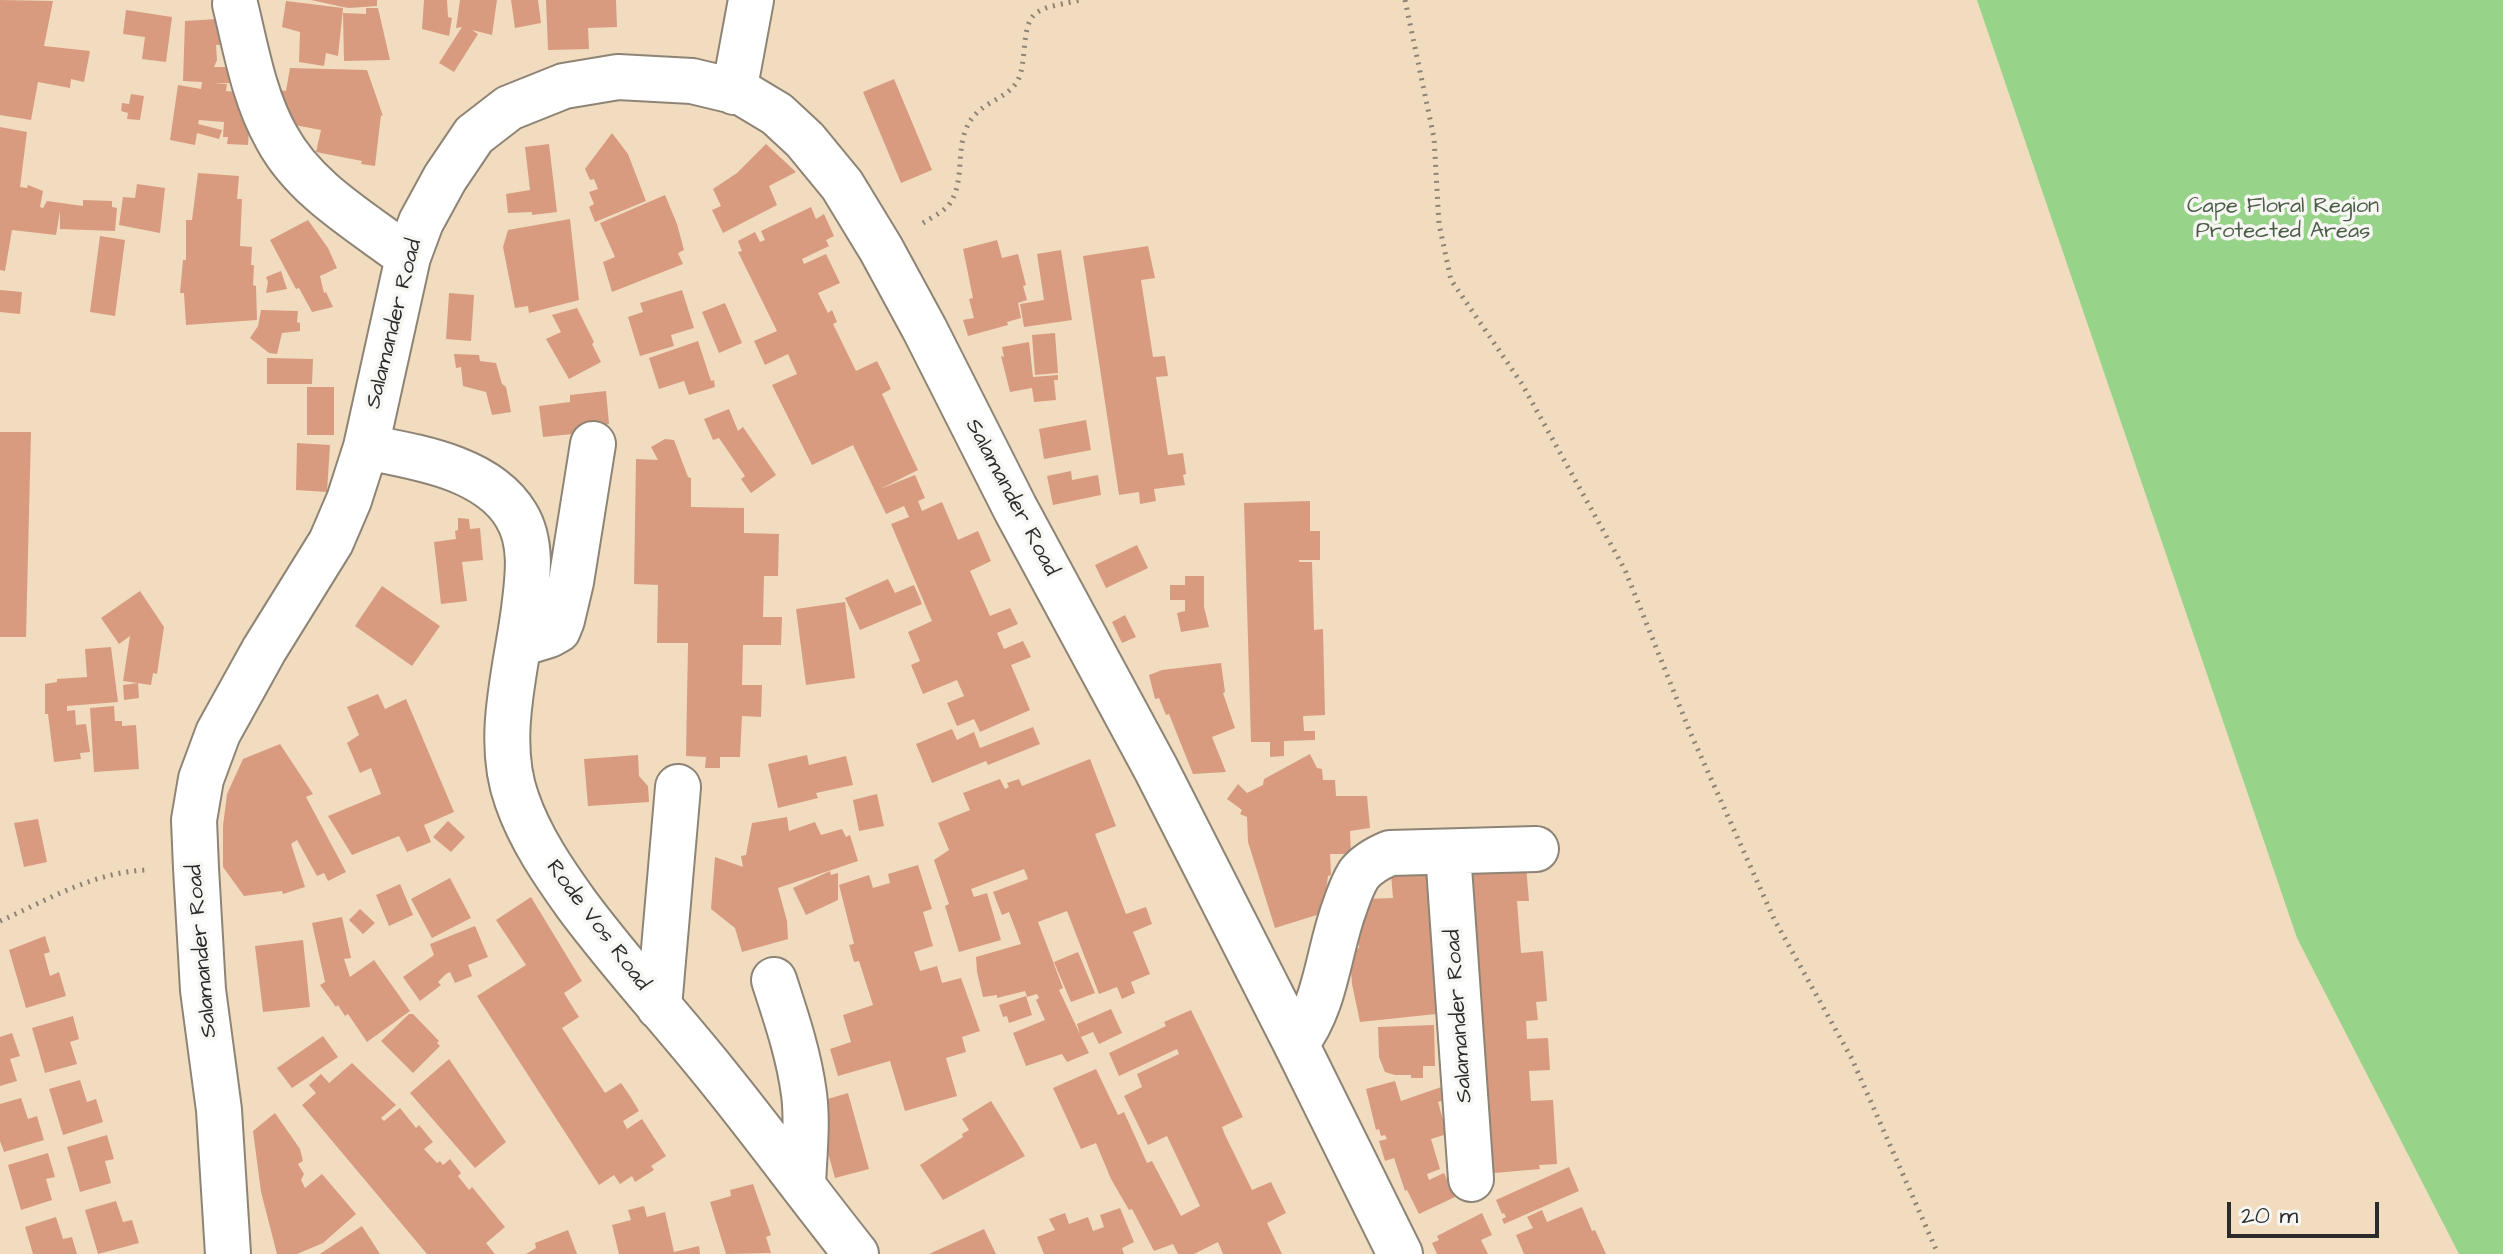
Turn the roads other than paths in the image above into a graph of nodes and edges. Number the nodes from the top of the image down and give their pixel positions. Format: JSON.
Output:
{"nodes":[{"id":1,"x":751,"y":0,"type":"edge"},
{"id":2,"x":235,"y":4,"type":"dead end"},
{"id":3,"x":734,"y":92,"type":"junction"},
{"id":4,"x":408,"y":257,"type":"junction"},
{"id":5,"x":593,"y":444,"type":"dead end"},
{"id":6,"x":366,"y":447,"type":"junction"},
{"id":7,"x":520,"y":644,"type":"junction"},
{"id":8,"x":678,"y":787,"type":"dead end"},
{"id":9,"x":1536,"y":849,"type":"dead end"},
{"id":10,"x":1448,"y":853,"type":"junction"},
{"id":11,"x":774,"y":980,"type":"dead end"},
{"id":12,"x":659,"y":1007,"type":"junction"},
{"id":13,"x":1296,"y":1044,"type":"junction"},
{"id":14,"x":1471,"y":1179,"type":"dead end"},
{"id":15,"x":803,"y":1186,"type":"junction"},
{"id":16,"x":228,"y":1254,"type":"edge"},
{"id":17,"x":856,"y":1254,"type":"edge"},
{"id":18,"x":1400,"y":1254,"type":"edge"}],
"edges":[{"from":1,"to":3,"type":"street"},
{"from":2,"to":4,"type":"street"},
{"from":3,"to":4,"type":"street","name":"Salamander Road"},
{"from":3,"to":13,"type":"street","name":"Salamander Road"},
{"from":4,"to":6,"type":"street","name":"Salamander Road"},
{"from":5,"to":7,"type":"street"},
{"from":6,"to":7,"type":"street","name":"Rode Vos Road"},
{"from":6,"to":16,"type":"street","name":"Salamander Road"},
{"from":7,"to":12,"type":"street","name":"Rode Vos Road"},
{"from":8,"to":12,"type":"street"},
{"from":9,"to":10,"type":"street"},
{"from":10,"to":13,"type":"street"},
{"from":10,"to":14,"type":"street","name":"Salamander Road"},
{"from":11,"to":15,"type":"street"},
{"from":12,"to":15,"type":"street","name":"Rode Vos Road"},
{"from":13,"to":18,"type":"street","name":"Salamander Road"},
{"from":15,"to":17,"type":"street","name":"Rode Vos Road"}]}
